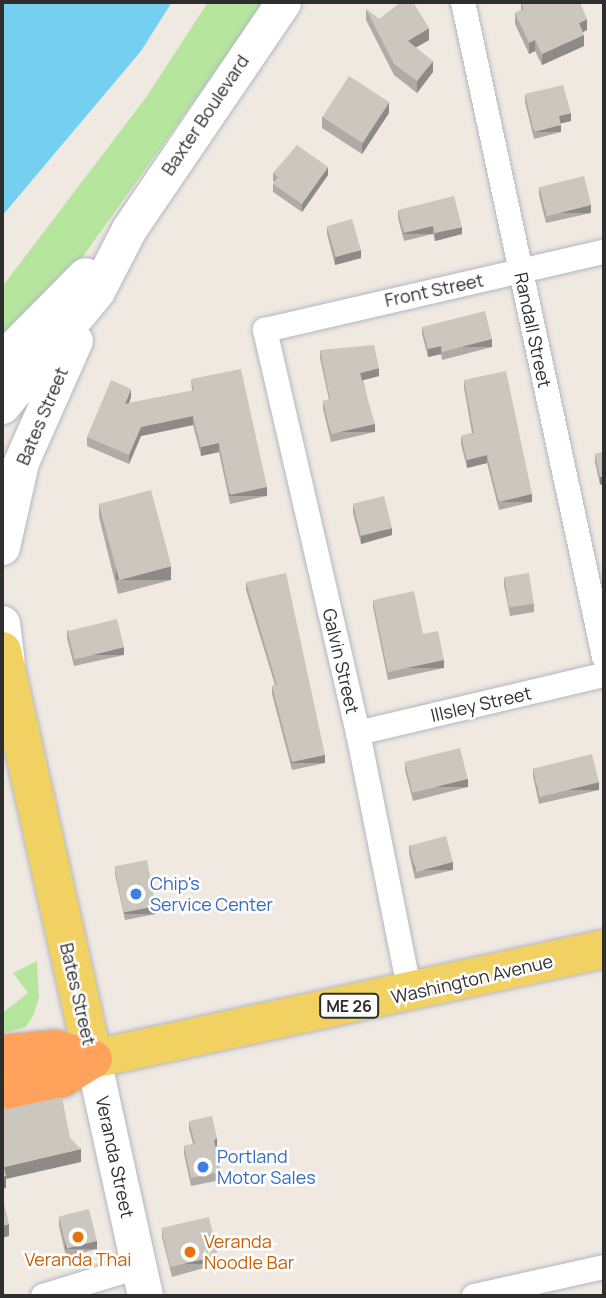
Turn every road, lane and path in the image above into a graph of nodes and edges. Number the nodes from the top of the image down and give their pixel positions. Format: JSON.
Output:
{"nodes":[{"id":1,"x":283,"y":2,"type":"edge"},
{"id":2,"x":463,"y":2,"type":"edge"},
{"id":3,"x":129,"y":229,"type":"junction"},
{"id":4,"x":604,"y":252,"type":"edge"},
{"id":5,"x":521,"y":271,"type":"junction"},
{"id":6,"x":97,"y":290,"type":"junction"},
{"id":7,"x":265,"y":330,"type":"joint"},
{"id":8,"x":2,"y":359,"type":"edge"},
{"id":9,"x":2,"y":405,"type":"edge"},
{"id":10,"x":2,"y":547,"type":"edge"},
{"id":11,"x":2,"y":623,"type":"edge"},
{"id":12,"x":4,"y":656,"type":"edge"},
{"id":13,"x":604,"y":657,"type":"edge"},
{"id":14,"x":604,"y":675,"type":"edge"},
{"id":15,"x":2,"y":725,"type":"edge"},
{"id":16,"x":358,"y":733,"type":"junction"},
{"id":17,"x":45,"y":847,"type":"junction"},
{"id":18,"x":604,"y":949,"type":"edge"},
{"id":19,"x":410,"y":993,"type":"junction"},
{"id":20,"x":2,"y":1054,"type":"edge"},
{"id":21,"x":93,"y":1059,"type":"junction"},
{"id":22,"x":2,"y":1093,"type":"edge"},
{"id":23,"x":604,"y":1267,"type":"edge"},
{"id":24,"x":142,"y":1281,"type":"edge"},
{"id":25,"x":43,"y":1296,"type":"edge"},
{"id":26,"x":474,"y":1296,"type":"edge"}],
"edges":[{"from":1,"to":3,"type":"street","name":"Baxter Boulevard"},
{"from":2,"to":5,"type":"street","name":"Randall Street"},
{"from":3,"to":6,"type":"street","name":"Baxter Boulevard"},
{"from":3,"to":8,"type":"street","name":"Baxter Boulevard"},
{"from":4,"to":5,"type":"street","name":"Front Street"},
{"from":5,"to":7,"type":"street","name":"Front Street"},
{"from":5,"to":13,"type":"street","name":"Randall Street"},
{"from":6,"to":9,"type":"street","name":"Baxter Boulevard"},
{"from":6,"to":10,"type":"street","name":"Bates Street"},
{"from":7,"to":16,"type":"street","name":"Galvin Street"},
{"from":11,"to":12,"type":"street","name":"Bates Street"},
{"from":12,"to":17,"type":"main road","name":"Bates Street"},
{"from":14,"to":16,"type":"street","name":"Illsley Street"},
{"from":15,"to":17,"type":"main road","name":"Bates Street"},
{"from":16,"to":19,"type":"street","name":"Galvin Street"},
{"from":17,"to":21,"type":"main road","name":"Bates Street"},
{"from":18,"to":19,"type":"main road","name":"Washington Avenue","number":"ME 26"},
{"from":19,"to":21,"type":"main road","name":"Washington Avenue","number":"ME 26"},
{"from":20,"to":21,"type":"highway","number":"ME 26"},
{"from":21,"to":22,"type":"highway","number":"ME 26"},
{"from":21,"to":24,"type":"street","name":"Veranda Street"},
{"from":23,"to":26,"type":"street"},
{"from":24,"to":25,"type":"street"}]}
